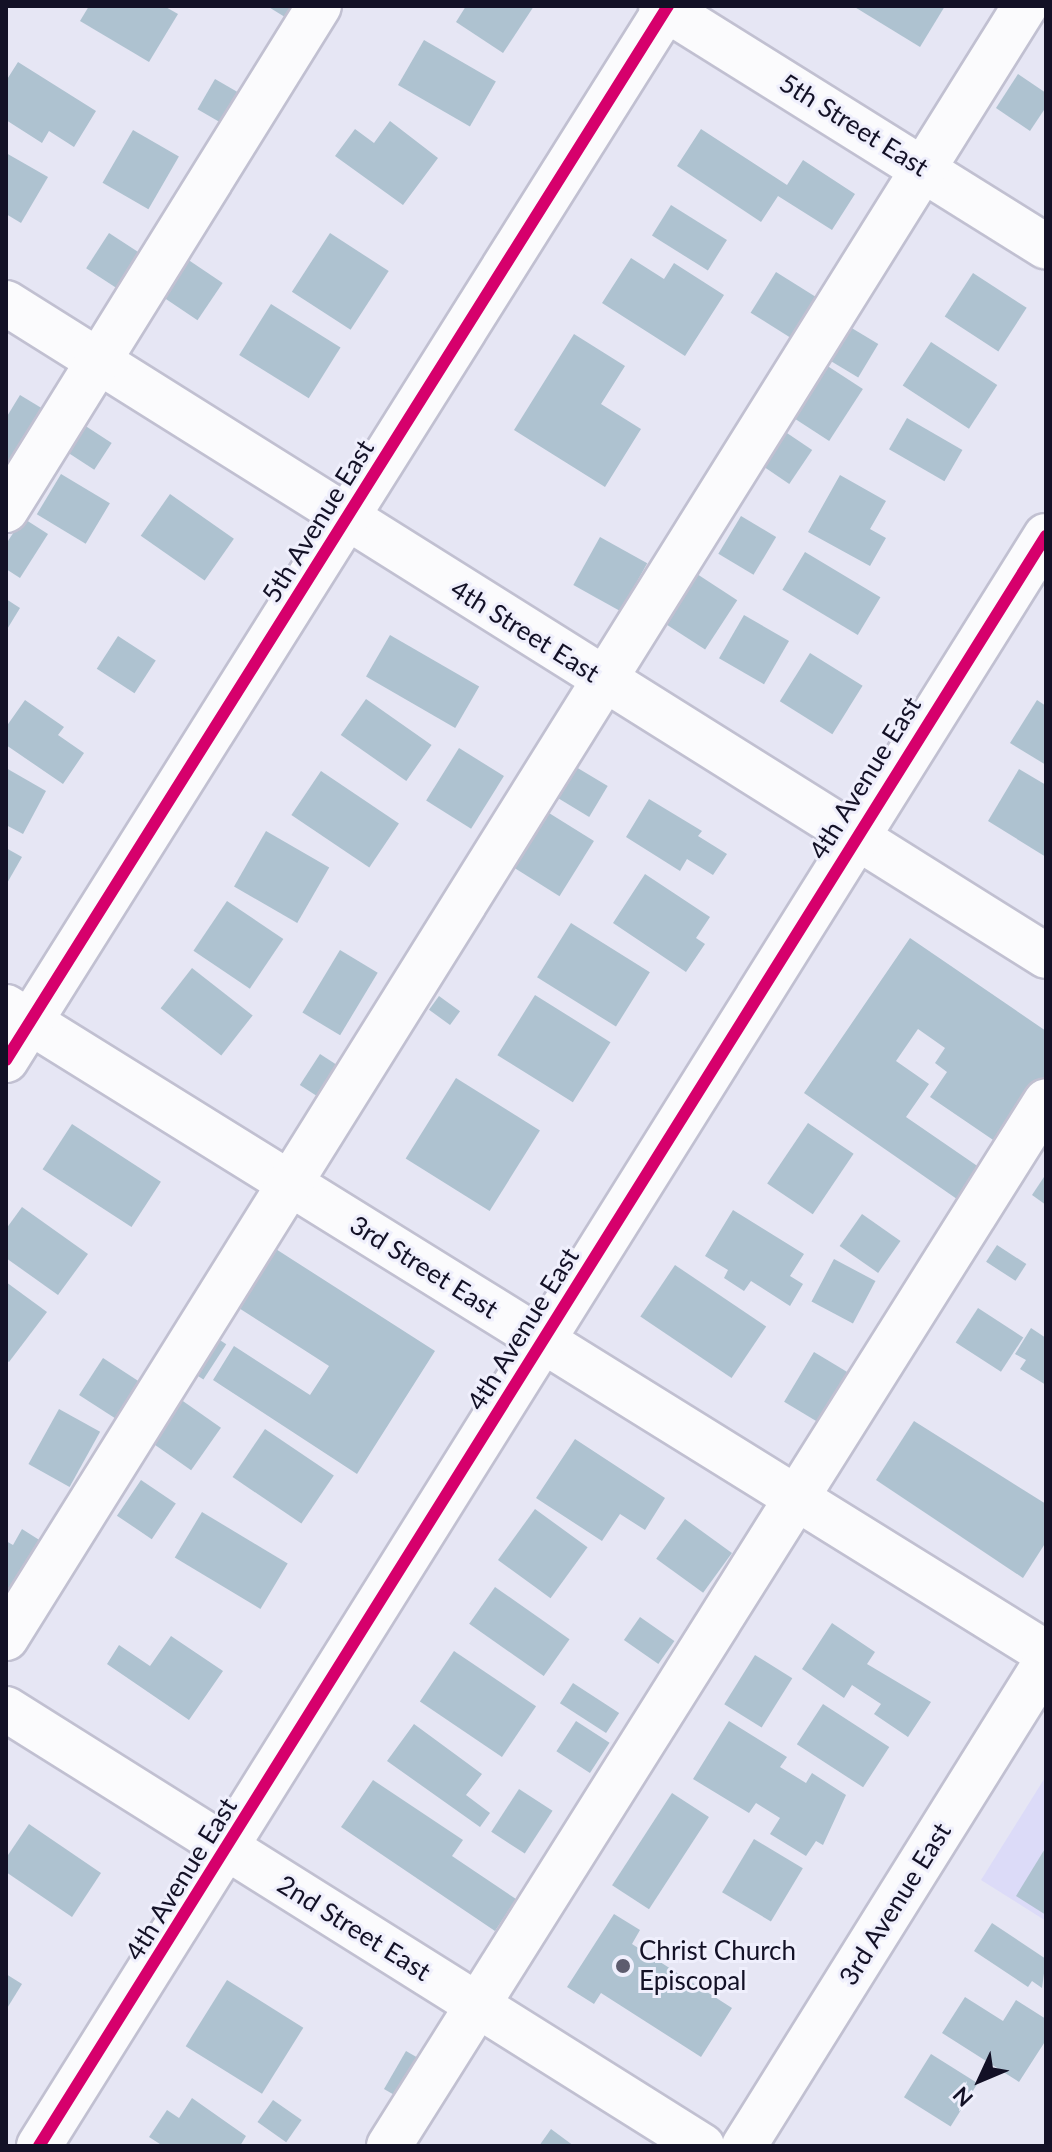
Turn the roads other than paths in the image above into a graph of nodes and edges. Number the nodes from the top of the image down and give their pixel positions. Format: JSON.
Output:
{"nodes":[{"id":1,"x":319,"y":6,"type":"edge"},
{"id":2,"x":1025,"y":6,"type":"edge"},
{"id":3,"x":665,"y":7,"type":"edge"},
{"id":4,"x":925,"y":168,"type":"junction"},
{"id":5,"x":1046,"y":247,"type":"edge"},
{"id":6,"x":6,"y":303,"type":"edge"},
{"id":7,"x":100,"y":363,"type":"junction"},
{"id":8,"x":6,"y":510,"type":"edge"},
{"id":9,"x":346,"y":519,"type":"junction"},
{"id":10,"x":1046,"y":536,"type":"edge"},
{"id":11,"x":604,"y":681,"type":"junction"},
{"id":12,"x":854,"y":837,"type":"junction"},
{"id":13,"x":1046,"y":956,"type":"edge"},
{"id":14,"x":18,"y":1015,"type":"edge"},
{"id":15,"x":6,"y":1060,"type":"edge"},
{"id":16,"x":1046,"y":1101,"type":"edge"},
{"id":17,"x":288,"y":1183,"type":"junction"},
{"id":18,"x":542,"y":1340,"type":"junction"},
{"id":19,"x":799,"y":1500,"type":"junction"},
{"id":20,"x":6,"y":1638,"type":"edge"},
{"id":21,"x":1046,"y":1653,"type":"edge"},
{"id":22,"x":1046,"y":1662,"type":"edge"},
{"id":23,"x":6,"y":1709,"type":"edge"},
{"id":24,"x":227,"y":1848,"type":"junction"},
{"id":25,"x":477,"y":2005,"type":"junction"},
{"id":26,"x":39,"y":2146,"type":"edge"},
{"id":27,"x":389,"y":2146,"type":"edge"},
{"id":28,"x":702,"y":2146,"type":"edge"},
{"id":29,"x":744,"y":2146,"type":"edge"}],
"edges":[{"from":1,"to":7,"type":"street"},
{"from":2,"to":4,"type":"street"},
{"from":3,"to":4,"type":"street","name":"5th Street East"},
{"from":3,"to":9,"type":"street","name":"5th Avenue East"},
{"from":4,"to":5,"type":"street","name":"5th Street East"},
{"from":4,"to":11,"type":"street"},
{"from":6,"to":7,"type":"street","name":"4th Street East"},
{"from":7,"to":8,"type":"street"},
{"from":7,"to":9,"type":"street","name":"4th Street East"},
{"from":9,"to":11,"type":"street","name":"4th Street East"},
{"from":9,"to":14,"type":"street","name":"5th Avenue East"},
{"from":10,"to":12,"type":"street","name":"4th Avenue East"},
{"from":11,"to":12,"type":"street","name":"4th Street East"},
{"from":11,"to":17,"type":"street"},
{"from":12,"to":13,"type":"street","name":"4th Street East"},
{"from":12,"to":18,"type":"street","name":"4th Avenue East"},
{"from":14,"to":15,"type":"street","name":"5th Avenue East"},
{"from":14,"to":17,"type":"street","name":"3rd Street East"},
{"from":16,"to":19,"type":"street"},
{"from":17,"to":18,"type":"street","name":"3rd Street East"},
{"from":17,"to":20,"type":"street"},
{"from":18,"to":19,"type":"street","name":"3rd Street East"},
{"from":18,"to":24,"type":"street","name":"4th Avenue East"},
{"from":19,"to":21,"type":"street","name":"3rd Street East"},
{"from":19,"to":25,"type":"street"},
{"from":22,"to":29,"type":"street","name":"3rd Avenue East"},
{"from":23,"to":24,"type":"street","name":"2nd Street East"},
{"from":24,"to":25,"type":"street","name":"2nd Street East"},
{"from":24,"to":26,"type":"street","name":"4th Avenue East"},
{"from":25,"to":27,"type":"street"},
{"from":25,"to":28,"type":"street","name":"2nd Street East"}]}
